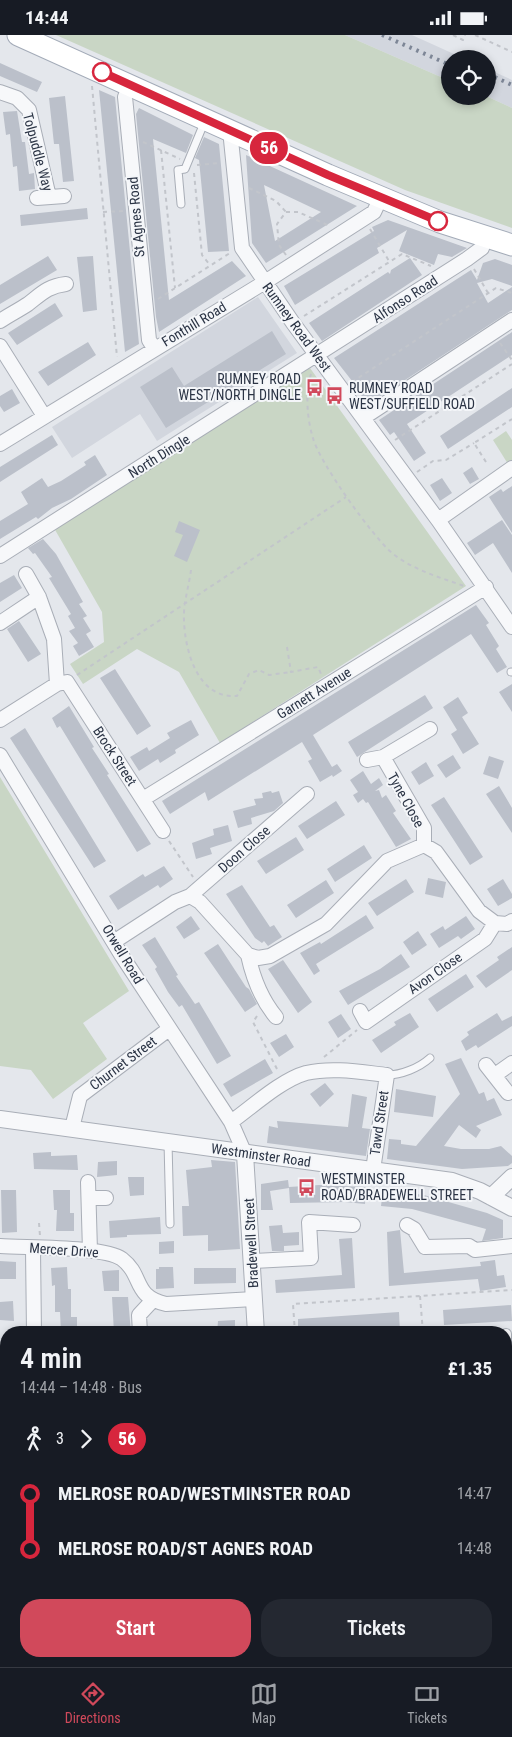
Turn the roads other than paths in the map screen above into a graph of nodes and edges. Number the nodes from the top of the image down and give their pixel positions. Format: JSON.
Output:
{"nodes":[{"id":1,"x":18,"y":35,"type":"edge"},
{"id":2,"x":130,"y":85,"type":"junction"},
{"id":3,"x":0,"y":92,"type":"edge"},
{"id":4,"x":206,"y":118,"type":"junction"},
{"id":5,"x":230,"y":130,"type":"junction"},
{"id":6,"x":64,"y":196,"type":"dead end"},
{"id":7,"x":381,"y":197,"type":"junction"},
{"id":8,"x":181,"y":204,"type":"dead end"},
{"id":9,"x":485,"y":237,"type":"junction"},
{"id":10,"x":512,"y":245,"type":"edge"},
{"id":11,"x":265,"y":282,"type":"junction"},
{"id":12,"x":66,"y":284,"type":"dead end"},
{"id":13,"x":512,"y":320,"type":"edge"},
{"id":14,"x":0,"y":321,"type":"edge"},
{"id":15,"x":0,"y":346,"type":"edge"},
{"id":16,"x":154,"y":348,"type":"junction"},
{"id":17,"x":317,"y":355,"type":"junction"},
{"id":18,"x":44,"y":416,"type":"junction"},
{"id":19,"x":363,"y":418,"type":"junction"},
{"id":20,"x":0,"y":444,"type":"edge"},
{"id":21,"x":512,"y":468,"type":"edge"},
{"id":22,"x":438,"y":520,"type":"junction"},
{"id":23,"x":0,"y":557,"type":"edge"},
{"id":24,"x":26,"y":574,"type":"dead end"},
{"id":25,"x":486,"y":587,"type":"junction"},
{"id":26,"x":39,"y":597,"type":"junction"},
{"id":27,"x":0,"y":623,"type":"edge"},
{"id":28,"x":511,"y":624,"type":"edge"},
{"id":29,"x":62,"y":683,"type":"junction"},
{"id":30,"x":0,"y":720,"type":"edge"},
{"id":31,"x":426,"y":736,"type":"dead end"},
{"id":32,"x":0,"y":755,"type":"edge"},
{"id":33,"x":383,"y":757,"type":"junction"},
{"id":34,"x":368,"y":760,"type":"dead end"},
{"id":35,"x":300,"y":795,"type":"dead end"},
{"id":36,"x":142,"y":799,"type":"junction"},
{"id":37,"x":163,"y":831,"type":"road end"},
{"id":38,"x":424,"y":845,"type":"junction"},
{"id":39,"x":195,"y":892,"type":"junction"},
{"id":40,"x":512,"y":921,"type":"edge"},
{"id":41,"x":495,"y":923,"type":"junction"},
{"id":42,"x":115,"y":941,"type":"junction"},
{"id":43,"x":248,"y":955,"type":"junction"},
{"id":44,"x":267,"y":1013,"type":"road end"},
{"id":45,"x":363,"y":1017,"type":"road end"},
{"id":46,"x":169,"y":1029,"type":"junction"},
{"id":47,"x":430,"y":1058,"type":"dead end"},
{"id":48,"x":512,"y":1063,"type":"edge"},
{"id":49,"x":386,"y":1075,"type":"junction"},
{"id":50,"x":508,"y":1093,"type":"dead end"},
{"id":51,"x":0,"y":1119,"type":"edge"},
{"id":52,"x":232,"y":1122,"type":"junction"},
{"id":53,"x":72,"y":1128,"type":"junction"},
{"id":54,"x":168,"y":1142,"type":"junction"},
{"id":55,"x":245,"y":1154,"type":"junction"},
{"id":56,"x":373,"y":1170,"type":"junction"},
{"id":57,"x":512,"y":1177,"type":"edge"},
{"id":58,"x":88,"y":1182,"type":"dead end"},
{"id":59,"x":491,"y":1197,"type":"junction"},
{"id":60,"x":89,"y":1198,"type":"junction"},
{"id":61,"x":106,"y":1198,"type":"dead end"},
{"id":62,"x":512,"y":1208,"type":"edge"},
{"id":63,"x":170,"y":1224,"type":"dead end"},
{"id":64,"x":353,"y":1225,"type":"dead end"},
{"id":65,"x":407,"y":1225,"type":"dead end"},
{"id":66,"x":0,"y":1246,"type":"edge"},
{"id":67,"x":512,"y":1246,"type":"edge"},
{"id":68,"x":33,"y":1249,"type":"junction"},
{"id":69,"x":90,"y":1251,"type":"junction"},
{"id":70,"x":252,"y":1261,"type":"junction"},
{"id":71,"x":254,"y":1299,"type":"junction"},
{"id":72,"x":152,"y":1301,"type":"junction"},
{"id":73,"x":34,"y":1326,"type":"edge"},
{"id":74,"x":140,"y":1326,"type":"edge"},
{"id":75,"x":256,"y":1326,"type":"edge"}],
"edges":[{"from":1,"to":2,"type":"main road"},
{"from":2,"to":4,"type":"main road"},
{"from":2,"to":16,"type":"street","name":"St Agnes Road"},
{"from":3,"to":6,"type":"street","name":"Tolpuddle Way"},
{"from":4,"to":5,"type":"main road"},
{"from":4,"to":8,"type":"lane"},
{"from":5,"to":7,"type":"main road"},
{"from":5,"to":11,"type":"street","name":"Rumney Road West"},
{"from":7,"to":9,"type":"main road"},
{"from":7,"to":11,"type":"street","name":"Fonthill Road"},
{"from":9,"to":10,"type":"main road"},
{"from":9,"to":17,"type":"street","name":"Alfonso Road"},
{"from":11,"to":16,"type":"street","name":"Fonthill Road"},
{"from":11,"to":17,"type":"street","name":"Rumney Road West"},
{"from":12,"to":14,"type":"street"},
{"from":13,"to":19,"type":"street"},
{"from":15,"to":18,"type":"street"},
{"from":16,"to":18,"type":"street","name":"Fonthill Road"},
{"from":17,"to":19,"type":"street","name":"Rumney Road West"},
{"from":17,"to":23,"type":"street","name":"North Dingle"},
{"from":18,"to":20,"type":"street","name":"Fonthill Road"},
{"from":19,"to":22,"type":"street","name":"Rumney Road West"},
{"from":21,"to":22,"type":"street"},
{"from":22,"to":25,"type":"street","name":"Rumney Road West"},
{"from":24,"to":26,"type":"street"},
{"from":25,"to":28,"type":"street","name":"Rumney Road West"},
{"from":25,"to":36,"type":"street","name":"Garnett Avenue"},
{"from":26,"to":27,"type":"street"},
{"from":26,"to":29,"type":"street"},
{"from":29,"to":30,"type":"street"},
{"from":29,"to":36,"type":"street","name":"Brock Street"},
{"from":31,"to":33,"type":"street","name":"Tyne Close"},
{"from":32,"to":42,"type":"street","name":"Orwell Road"},
{"from":33,"to":34,"type":"street","name":"Tyne Close"},
{"from":33,"to":38,"type":"street","name":"Tyne Close"},
{"from":35,"to":39,"type":"street","name":"Doon Close"},
{"from":36,"to":37,"type":"street","name":"Brock Street"},
{"from":38,"to":41,"type":"street"},
{"from":38,"to":43,"type":"street"},
{"from":39,"to":42,"type":"street","name":"Doon Close"},
{"from":39,"to":43,"type":"street"},
{"from":40,"to":41,"type":"street"},
{"from":41,"to":45,"type":"street","name":"Avon Close"},
{"from":42,"to":46,"type":"street","name":"Orwell Road"},
{"from":43,"to":44,"type":"street"},
{"from":46,"to":52,"type":"street","name":"Orwell Road"},
{"from":46,"to":53,"type":"street","name":"Churnet Street"},
{"from":47,"to":49,"type":"lane"},
{"from":48,"to":50,"type":"street"},
{"from":49,"to":52,"type":"street"},
{"from":49,"to":56,"type":"street","name":"Tawd Street"},
{"from":51,"to":53,"type":"street","name":"Westminster Road"},
{"from":52,"to":55,"type":"street","name":"Orwell Road"},
{"from":53,"to":54,"type":"street","name":"Westminster Road"},
{"from":54,"to":55,"type":"street","name":"Westminster Road"},
{"from":54,"to":63,"type":"lane"},
{"from":55,"to":56,"type":"street","name":"Westminster Road"},
{"from":55,"to":70,"type":"street","name":"Bradewell Street"},
{"from":56,"to":59,"type":"street","name":"Westminster Road"},
{"from":57,"to":59,"type":"street"},
{"from":58,"to":60,"type":"street"},
{"from":59,"to":62,"type":"street","name":"Westminster Road"},
{"from":60,"to":61,"type":"street"},
{"from":60,"to":69,"type":"street"},
{"from":64,"to":70,"type":"street"},
{"from":65,"to":67,"type":"street"},
{"from":66,"to":68,"type":"street","name":"Mercer Drive"},
{"from":68,"to":69,"type":"street","name":"Mercer Drive"},
{"from":68,"to":73,"type":"street"},
{"from":69,"to":72,"type":"street","name":"Mercer Drive"},
{"from":70,"to":71,"type":"street","name":"Bradewell Street"},
{"from":71,"to":72,"type":"street"},
{"from":71,"to":75,"type":"street","name":"Bradewell Street"},
{"from":72,"to":74,"type":"street"}]}
